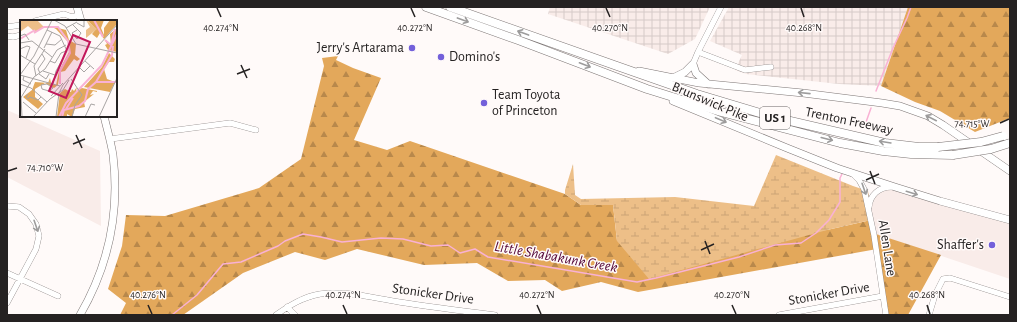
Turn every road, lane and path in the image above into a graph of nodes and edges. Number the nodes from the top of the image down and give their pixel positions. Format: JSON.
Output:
{"nodes":[{"id":1,"x":77,"y":7,"type":"edge"},
{"id":2,"x":426,"y":7,"type":"edge"},
{"id":3,"x":450,"y":7,"type":"edge"},
{"id":4,"x":721,"y":7,"type":"edge"},
{"id":5,"x":76,"y":19,"type":"edge"},
{"id":6,"x":47,"y":20,"type":"edge"},
{"id":7,"x":20,"y":24,"type":"edge"},
{"id":8,"x":7,"y":27,"type":"edge"},
{"id":9,"x":20,"y":35,"type":"edge"},
{"id":10,"x":7,"y":36,"type":"edge"},
{"id":11,"x":698,"y":52,"type":"junction"},
{"id":12,"x":693,"y":64,"type":"junction"},
{"id":13,"x":617,"y":66,"type":"junction"},
{"id":14,"x":771,"y":67,"type":"dead end"},
{"id":15,"x":673,"y":78,"type":"junction"},
{"id":16,"x":708,"y":84,"type":"junction"},
{"id":17,"x":647,"y":89,"type":"junction"},
{"id":18,"x":104,"y":117,"type":"edge"},
{"id":19,"x":256,"y":130,"type":"dead end"},
{"id":20,"x":1006,"y":134,"type":"edge"},
{"id":21,"x":110,"y":139,"type":"junction"},
{"id":22,"x":1010,"y":142,"type":"edge"},
{"id":23,"x":1010,"y":171,"type":"edge"},
{"id":24,"x":850,"y":172,"type":"junction"},
{"id":25,"x":894,"y":187,"type":"junction"},
{"id":26,"x":7,"y":206,"type":"edge"},
{"id":27,"x":869,"y":209,"type":"junction"},
{"id":28,"x":1010,"y":220,"type":"edge"},
{"id":29,"x":7,"y":273,"type":"edge"},
{"id":30,"x":20,"y":279,"type":"junction"},
{"id":31,"x":58,"y":296,"type":"dead end"},
{"id":32,"x":883,"y":296,"type":"junction"},
{"id":33,"x":1010,"y":297,"type":"edge"},
{"id":34,"x":7,"y":303,"type":"edge"},
{"id":35,"x":287,"y":307,"type":"junction"},
{"id":36,"x":80,"y":315,"type":"edge"},
{"id":37,"x":276,"y":315,"type":"edge"},
{"id":38,"x":295,"y":315,"type":"edge"},
{"id":39,"x":496,"y":315,"type":"edge"},
{"id":40,"x":779,"y":315,"type":"edge"},
{"id":41,"x":886,"y":315,"type":"edge"},
{"id":42,"x":929,"y":315,"type":"edge"}],
"edges":[{"from":1,"to":5,"type":"main road"},
{"from":2,"to":17,"type":"highway","name":"Brunswick Pike","number":"US 1","one_way":true},
{"from":13,"to":3,"type":"highway","name":"Brunswick Pike","number":"US 1","one_way":true},
{"from":4,"to":11,"type":"street"},
{"from":5,"to":6,"type":"street"},
{"from":7,"to":8,"type":"street"},
{"from":9,"to":10,"type":"street"},
{"from":11,"to":12,"type":"street"},
{"from":11,"to":14,"type":"street"},
{"from":12,"to":15,"type":"main road"},
{"from":12,"to":16,"type":"main road"},
{"from":13,"to":15,"type":"main road","name":"Brunswick Pike"},
{"from":20,"to":13,"type":"highway","name":"Trenton Freeway","number":"US 1","one_way":true,"bridge":true},
{"from":15,"to":16,"type":"main road","name":"Brunswick Pike"},
{"from":23,"to":16,"type":"main road","name":"Brunswick Pike","one_way":true},
{"from":17,"to":22,"type":"highway","name":"Trenton Freeway","number":"US 1","one_way":true,"bridge":true},
{"from":17,"to":24,"type":"main road","name":"Brunswick Pike","one_way":true},
{"from":18,"to":21,"type":"main road"},
{"from":19,"to":21,"type":"street"},
{"from":21,"to":36,"type":"main road"},
{"from":24,"to":25,"type":"main road","name":"Brunswick Pike"},
{"from":24,"to":27,"type":"street","name":"Allen Lane","one_way":true},
{"from":25,"to":27,"type":"street","name":"Allen Lane"},
{"from":25,"to":28,"type":"main road","name":"Brunswick Pike","one_way":true},
{"from":26,"to":30,"type":"street","one_way":true},
{"from":27,"to":32,"type":"street","name":"Allen Lane"},
{"from":29,"to":30,"type":"street"},
{"from":30,"to":31,"type":"street"},
{"from":30,"to":34,"type":"street"},
{"from":32,"to":40,"type":"street","name":"Stonicker Drive"},
{"from":32,"to":41,"type":"street","name":"Allen Lane"},
{"from":33,"to":42,"type":"street"},
{"from":35,"to":37,"type":"street","name":"Stonicker Drive"},
{"from":35,"to":38,"type":"street"},
{"from":35,"to":39,"type":"street","name":"Stonicker Drive"}]}
